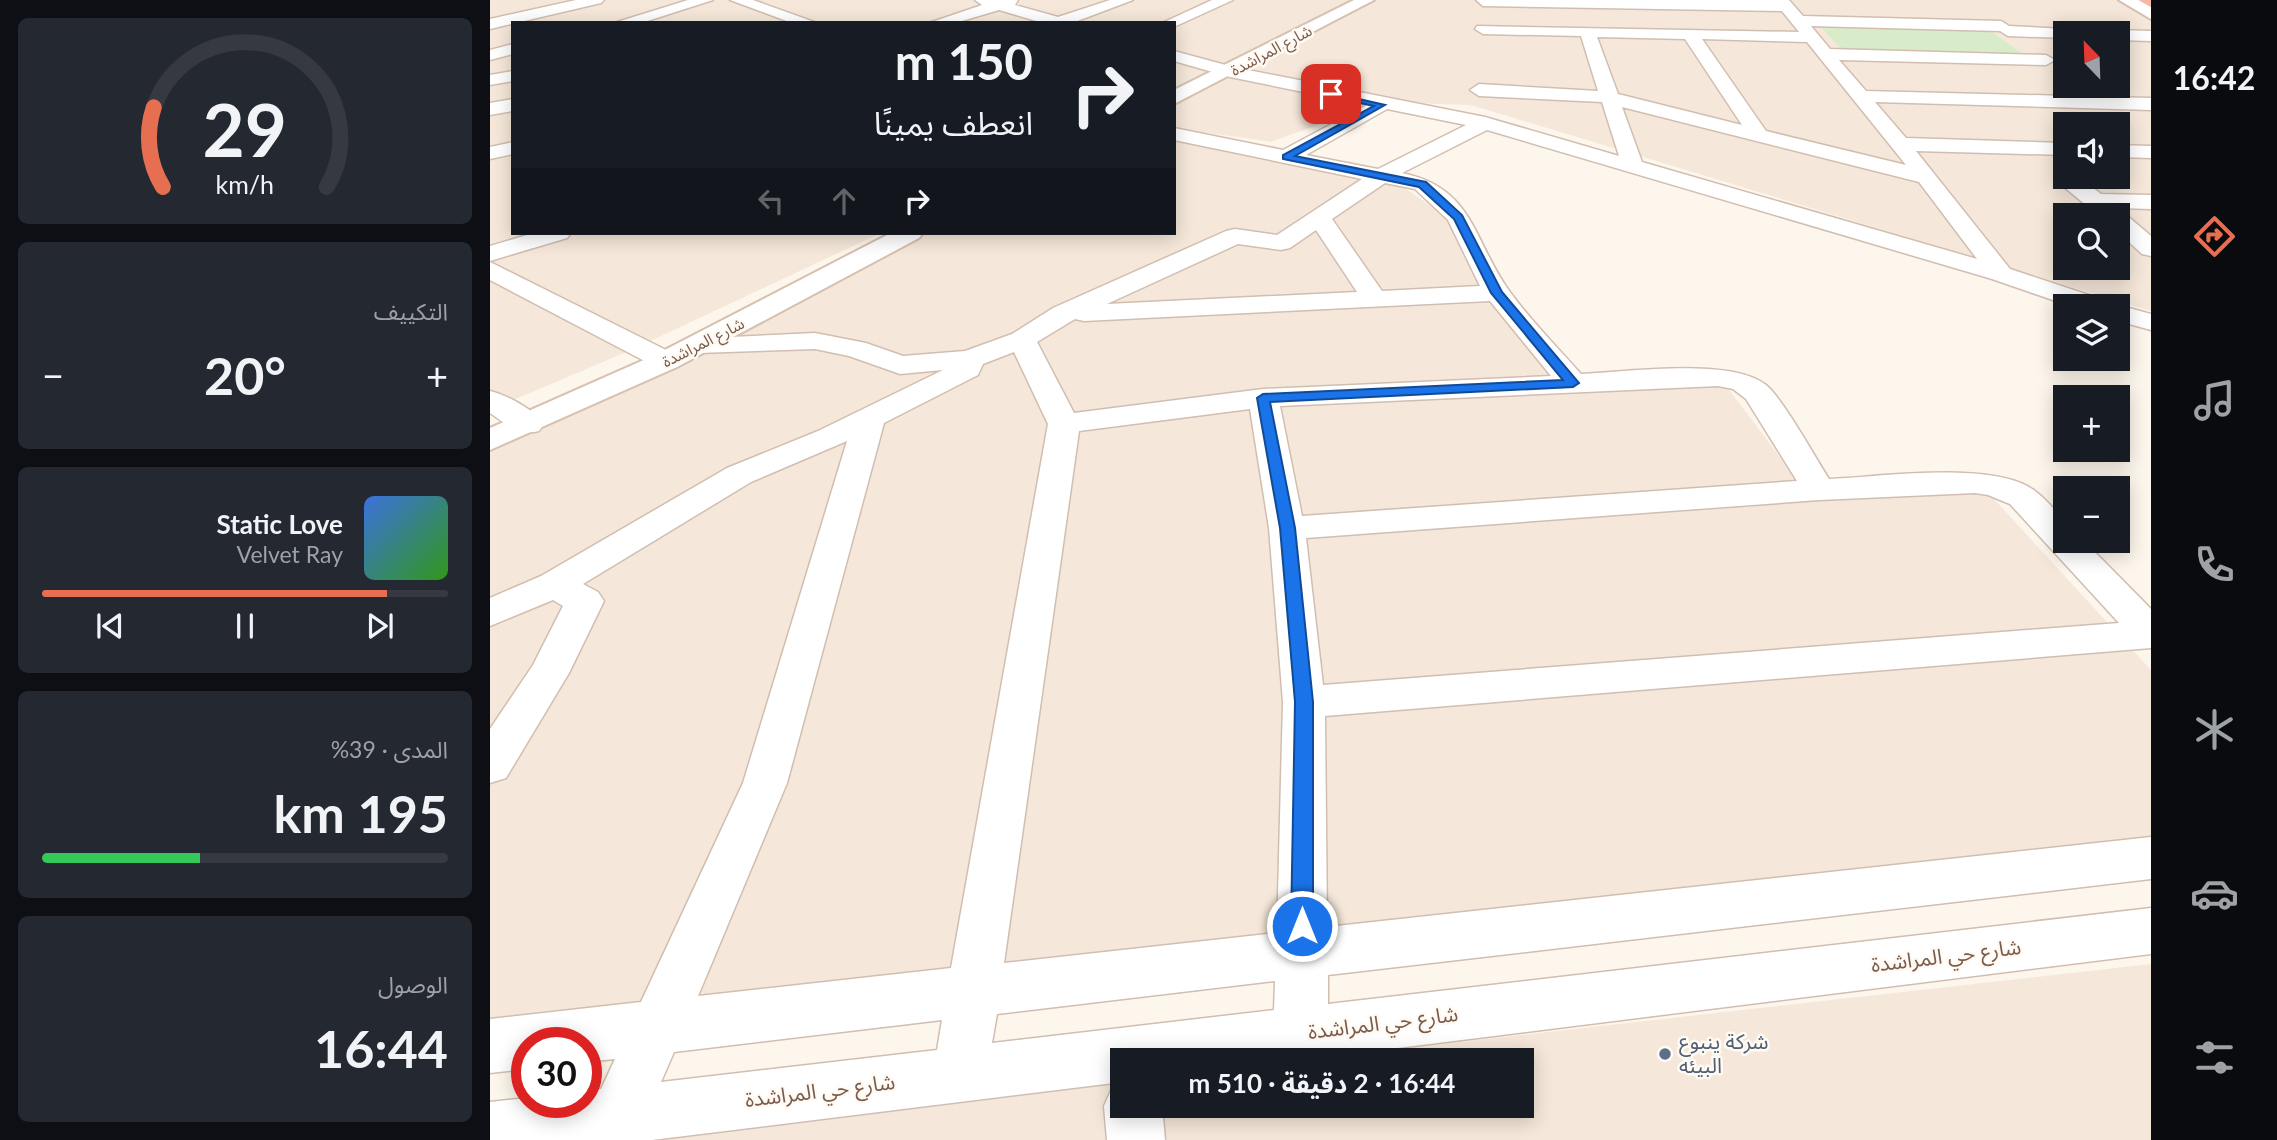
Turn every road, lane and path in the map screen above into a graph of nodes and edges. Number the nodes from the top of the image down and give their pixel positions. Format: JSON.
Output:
{"nodes":[{"id":1,"x":596,"y":0,"type":"edge"},
{"id":2,"x":705,"y":0,"type":"edge"},
{"id":3,"x":738,"y":0,"type":"edge"},
{"id":4,"x":1015,"y":0,"type":"edge"},
{"id":5,"x":1125,"y":0,"type":"edge"},
{"id":6,"x":1225,"y":0,"type":"edge"},
{"id":7,"x":1366,"y":0,"type":"edge"},
{"id":8,"x":2127,"y":0,"type":"edge"},
{"id":9,"x":1483,"y":1,"type":"edge"},
{"id":10,"x":1580,"y":1,"type":"edge"},
{"id":11,"x":1682,"y":2,"type":"edge"},
{"id":12,"x":991,"y":3,"type":"edge"},
{"id":13,"x":767,"y":5,"type":"edge"},
{"id":14,"x":1976,"y":6,"type":"dead end"},
{"id":15,"x":1788,"y":9,"type":"edge"},
{"id":16,"x":2151,"y":14,"type":"edge"},
{"id":17,"x":736,"y":19,"type":"dead end"},
{"id":18,"x":629,"y":21,"type":"edge"},
{"id":19,"x":804,"y":21,"type":"edge"},
{"id":20,"x":942,"y":21,"type":"edge"},
{"id":21,"x":1056,"y":21,"type":"edge"},
{"id":22,"x":1063,"y":21,"type":"edge"},
{"id":23,"x":1175,"y":21,"type":"edge"},
{"id":24,"x":490,"y":24,"type":"edge"},
{"id":25,"x":2005,"y":28,"type":"junction"},
{"id":26,"x":1483,"y":29,"type":"junction"},
{"id":27,"x":1587,"y":31,"type":"junction"},
{"id":28,"x":2053,"y":31,"type":"edge"},
{"id":29,"x":1690,"y":34,"type":"junction"},
{"id":30,"x":2130,"y":35,"type":"edge"},
{"id":31,"x":2151,"y":36,"type":"edge"},
{"id":32,"x":1812,"y":37,"type":"junction"},
{"id":33,"x":511,"y":50,"type":"edge"},
{"id":34,"x":1481,"y":53,"type":"dead end"},
{"id":35,"x":1826,"y":54,"type":"junction"},
{"id":36,"x":490,"y":55,"type":"edge"},
{"id":37,"x":1176,"y":57,"type":"edge"},
{"id":38,"x":1230,"y":72,"type":"junction"},
{"id":39,"x":511,"y":76,"type":"edge"},
{"id":40,"x":490,"y":80,"type":"edge"},
{"id":41,"x":1860,"y":96,"type":"junction"},
{"id":42,"x":1176,"y":97,"type":"edge"},
{"id":43,"x":1607,"y":97,"type":"junction"},
{"id":44,"x":2096,"y":98,"type":"edge"},
{"id":45,"x":2101,"y":102,"type":"junction"},
{"id":46,"x":2151,"y":104,"type":"edge"},
{"id":47,"x":511,"y":105,"type":"edge"},
{"id":48,"x":1381,"y":105,"type":"junction"},
{"id":49,"x":490,"y":109,"type":"edge"},
{"id":50,"x":1485,"y":124,"type":"junction"},
{"id":51,"x":1757,"y":132,"type":"junction"},
{"id":52,"x":1176,"y":134,"type":"edge"},
{"id":53,"x":1900,"y":144,"type":"junction"},
{"id":54,"x":511,"y":148,"type":"edge"},
{"id":55,"x":2033,"y":148,"type":"junction"},
{"id":56,"x":2053,"y":149,"type":"edge"},
{"id":57,"x":2130,"y":151,"type":"edge"},
{"id":58,"x":2151,"y":152,"type":"edge"},
{"id":59,"x":490,"y":153,"type":"edge"},
{"id":60,"x":1286,"y":157,"type":"junction"},
{"id":61,"x":2053,"y":165,"type":"edge"},
{"id":62,"x":1633,"y":166,"type":"junction"},
{"id":63,"x":1382,"y":176,"type":"junction"},
{"id":64,"x":1927,"y":177,"type":"junction"},
{"id":65,"x":2081,"y":189,"type":"edge"},
{"id":66,"x":2151,"y":202,"type":"edge"},
{"id":67,"x":2097,"y":203,"type":"edge"},
{"id":68,"x":2130,"y":205,"type":"edge"},
{"id":69,"x":1320,"y":218,"type":"junction"},
{"id":70,"x":2130,"y":231,"type":"edge"},
{"id":71,"x":552,"y":235,"type":"edge"},
{"id":72,"x":906,"y":235,"type":"edge"},
{"id":73,"x":2151,"y":249,"type":"edge"},
{"id":74,"x":490,"y":254,"type":"edge"},
{"id":75,"x":490,"y":270,"type":"edge"},
{"id":76,"x":2001,"y":274,"type":"junction"},
{"id":77,"x":1497,"y":293,"type":"junction"},
{"id":78,"x":2060,"y":294,"type":"edge"},
{"id":79,"x":1375,"y":299,"type":"junction"},
{"id":80,"x":1063,"y":314,"type":"junction"},
{"id":81,"x":2130,"y":316,"type":"edge"},
{"id":82,"x":2151,"y":322,"type":"edge"},
{"id":83,"x":1022,"y":340,"type":"junction"},
{"id":84,"x":698,"y":345,"type":"junction"},
{"id":85,"x":969,"y":359,"type":"junction"},
{"id":86,"x":667,"y":361,"type":"junction"},
{"id":87,"x":1573,"y":383,"type":"junction"},
{"id":88,"x":1263,"y":398,"type":"junction"},
{"id":89,"x":490,"y":400,"type":"edge"},
{"id":90,"x":870,"y":417,"type":"junction"},
{"id":91,"x":528,"y":424,"type":"junction"},
{"id":92,"x":1064,"y":425,"type":"junction"},
{"id":93,"x":490,"y":440,"type":"edge"},
{"id":94,"x":1819,"y":491,"type":"junction"},
{"id":95,"x":1287,"y":528,"type":"junction"},
{"id":96,"x":554,"y":585,"type":"junction"},
{"id":97,"x":490,"y":613,"type":"edge"},
{"id":98,"x":2151,"y":633,"type":"edge"},
{"id":99,"x":1304,"y":702,"type":"junction"},
{"id":100,"x":490,"y":765,"type":"edge"},
{"id":101,"x":2151,"y":858,"type":"edge"},
{"id":102,"x":2151,"y":931,"type":"edge"},
{"id":103,"x":1302,"y":954,"type":"junction"},
{"id":104,"x":974,"y":991,"type":"junction"},
{"id":105,"x":657,"y":1028,"type":"junction"},
{"id":106,"x":1301,"y":1033,"type":"junction"},
{"id":107,"x":490,"y":1046,"type":"edge"},
{"id":108,"x":1238,"y":1048,"type":"edge"},
{"id":109,"x":1110,"y":1074,"type":"edge"},
{"id":110,"x":960,"y":1075,"type":"junction"},
{"id":111,"x":618,"y":1116,"type":"junction"},
{"id":112,"x":1134,"y":1118,"type":"edge"},
{"id":113,"x":490,"y":1131,"type":"edge"},
{"id":114,"x":1136,"y":1140,"type":"edge"}],
"edges":[{"from":1,"to":24,"type":"street"},
{"from":2,"to":18,"type":"street"},
{"from":3,"to":13,"type":"street"},
{"from":4,"to":12,"type":"street"},
{"from":5,"to":22,"type":"street"},
{"from":6,"to":23,"type":"street"},
{"from":7,"to":38,"type":"street","name":"شارع المراشدة"},
{"from":8,"to":16,"type":"street"},
{"from":9,"to":10,"type":"street"},
{"from":9,"to":26,"type":"street"},
{"from":10,"to":11,"type":"street"},
{"from":11,"to":15,"type":"street"},
{"from":12,"to":20,"type":"street"},
{"from":12,"to":21,"type":"street"},
{"from":13,"to":17,"type":"street"},
{"from":13,"to":19,"type":"street"},
{"from":14,"to":25,"type":"street"},
{"from":15,"to":25,"type":"street"},
{"from":15,"to":32,"type":"street"},
{"from":25,"to":28,"type":"street"},
{"from":25,"to":35,"type":"street"},
{"from":26,"to":27,"type":"street"},
{"from":26,"to":34,"type":"street"},
{"from":27,"to":29,"type":"street"},
{"from":27,"to":43,"type":"street"},
{"from":29,"to":32,"type":"street"},
{"from":29,"to":51,"type":"street"},
{"from":30,"to":31,"type":"street"},
{"from":32,"to":35,"type":"street"},
{"from":33,"to":36,"type":"street"},
{"from":35,"to":41,"type":"street"},
{"from":37,"to":38,"type":"street"},
{"from":38,"to":42,"type":"street","name":"شارع المراشدة"},
{"from":38,"to":48,"type":"street"},
{"from":39,"to":40,"type":"street"},
{"from":41,"to":45,"type":"street"},
{"from":41,"to":53,"type":"street"},
{"from":43,"to":50,"type":"street"},
{"from":43,"to":51,"type":"street"},
{"from":43,"to":62,"type":"street"},
{"from":44,"to":45,"type":"street"},
{"from":45,"to":46,"type":"street"},
{"from":47,"to":49,"type":"street"},
{"from":48,"to":50,"type":"street"},
{"from":48,"to":60,"type":"street"},
{"from":50,"to":62,"type":"street"},
{"from":50,"to":63,"type":"street"},
{"from":51,"to":64,"type":"street"},
{"from":52,"to":60,"type":"street"},
{"from":53,"to":55,"type":"street"},
{"from":53,"to":64,"type":"street"},
{"from":54,"to":59,"type":"street"},
{"from":55,"to":56,"type":"street"},
{"from":55,"to":61,"type":"street"},
{"from":57,"to":58,"type":"street"},
{"from":60,"to":63,"type":"street"},
{"from":62,"to":76,"type":"street"},
{"from":63,"to":69,"type":"street"},
{"from":63,"to":77,"type":"street"},
{"from":64,"to":76,"type":"street"},
{"from":65,"to":67,"type":"street"},
{"from":66,"to":68,"type":"street"},
{"from":69,"to":79,"type":"street"},
{"from":69,"to":80,"type":"street"},
{"from":70,"to":73,"type":"street"},
{"from":71,"to":74,"type":"street"},
{"from":72,"to":84,"type":"street","name":"شارع المراشدة"},
{"from":75,"to":86,"type":"street"},
{"from":76,"to":78,"type":"street"},
{"from":77,"to":79,"type":"street"},
{"from":77,"to":87,"type":"street"},
{"from":79,"to":80,"type":"street"},
{"from":80,"to":83,"type":"street"},
{"from":81,"to":82,"type":"street"},
{"from":83,"to":85,"type":"street"},
{"from":83,"to":92,"type":"street"},
{"from":84,"to":85,"type":"street"},
{"from":84,"to":86,"type":"street","name":"شارع المراشدة"},
{"from":85,"to":90,"type":"street"},
{"from":86,"to":91,"type":"street","name":"شارع المراشدة"},
{"from":87,"to":88,"type":"street"},
{"from":87,"to":94,"type":"street"},
{"from":88,"to":92,"type":"street"},
{"from":88,"to":95,"type":"street"},
{"from":89,"to":91,"type":"street"},
{"from":90,"to":96,"type":"street"},
{"from":90,"to":105,"type":"street"},
{"from":91,"to":93,"type":"street","name":"شارع المراشدة"},
{"from":92,"to":104,"type":"street"},
{"from":94,"to":95,"type":"street"},
{"from":94,"to":98,"type":"street"},
{"from":95,"to":99,"type":"street"},
{"from":96,"to":97,"type":"street"},
{"from":96,"to":100,"type":"street"},
{"from":98,"to":99,"type":"street"},
{"from":99,"to":103,"type":"street"},
{"from":101,"to":103,"type":"street"},
{"from":102,"to":106,"type":"street","name":"شارع حي المراشدة"},
{"from":103,"to":104,"type":"street"},
{"from":103,"to":106,"type":"street"},
{"from":104,"to":105,"type":"street"},
{"from":104,"to":110,"type":"street"},
{"from":105,"to":107,"type":"street"},
{"from":105,"to":111,"type":"street"},
{"from":106,"to":108,"type":"street","name":"شارع حي المراشدة"},
{"from":109,"to":110,"type":"street","name":"شارع حي المراشدة"},
{"from":110,"to":111,"type":"street","name":"شارع حي المراشدة"},
{"from":111,"to":113,"type":"street","name":"شارع حي المراشدة"},
{"from":112,"to":114,"type":"street"}]}
